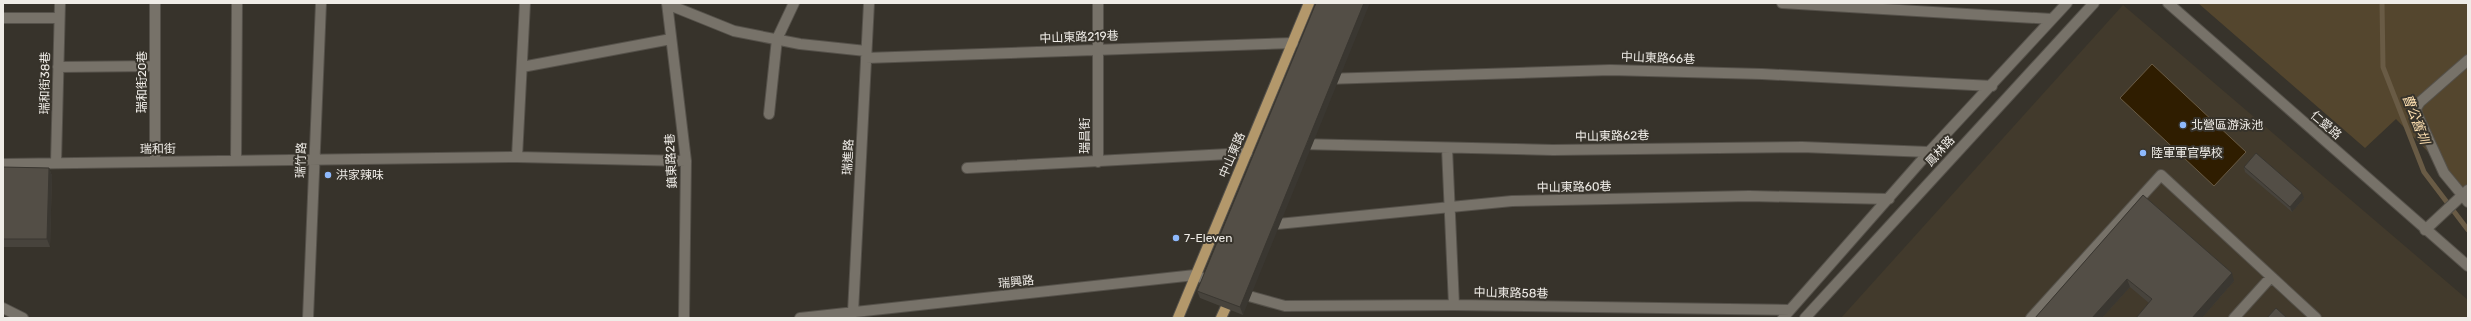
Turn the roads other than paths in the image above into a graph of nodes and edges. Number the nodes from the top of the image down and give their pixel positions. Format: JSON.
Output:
{"nodes":[{"id":1,"x":60,"y":3,"type":"edge"},
{"id":2,"x":155,"y":3,"type":"edge"},
{"id":3,"x":236,"y":3,"type":"edge"},
{"id":4,"x":321,"y":3,"type":"edge"},
{"id":5,"x":526,"y":3,"type":"edge"},
{"id":6,"x":667,"y":3,"type":"edge"},
{"id":7,"x":794,"y":3,"type":"edge"},
{"id":8,"x":869,"y":3,"type":"edge"},
{"id":9,"x":1098,"y":3,"type":"edge"},
{"id":10,"x":1309,"y":3,"type":"edge"},
{"id":11,"x":1782,"y":3,"type":"edge"},
{"id":12,"x":2067,"y":3,"type":"edge"},
{"id":13,"x":2094,"y":3,"type":"edge"},
{"id":14,"x":2168,"y":3,"type":"edge"},
{"id":15,"x":3,"y":18,"type":"edge"},
{"id":16,"x":59,"y":18,"type":"junction"},
{"id":17,"x":2052,"y":19,"type":"junction"},
{"id":18,"x":671,"y":39,"type":"junction"},
{"id":19,"x":778,"y":39,"type":"junction"},
{"id":20,"x":1293,"y":43,"type":"junction"},
{"id":21,"x":1098,"y":49,"type":"junction"},
{"id":22,"x":866,"y":55,"type":"junction"},
{"id":23,"x":2468,"y":60,"type":"edge"},
{"id":24,"x":1329,"y":65,"type":"edge"},
{"id":25,"x":155,"y":66,"type":"junction"},
{"id":26,"x":58,"y":67,"type":"junction"},
{"id":27,"x":522,"y":67,"type":"junction"},
{"id":28,"x":1322,"y":83,"type":"joint"},
{"id":29,"x":1992,"y":86,"type":"junction"},
{"id":30,"x":769,"y":114,"type":"dead end"},
{"id":31,"x":1301,"y":130,"type":"edge"},
{"id":32,"x":1293,"y":148,"type":"joint"},
{"id":33,"x":1447,"y":148,"type":"junction"},
{"id":34,"x":1929,"y":152,"type":"junction"},
{"id":35,"x":1247,"y":153,"type":"junction"},
{"id":36,"x":517,"y":157,"type":"junction"},
{"id":37,"x":155,"y":161,"type":"junction"},
{"id":38,"x":236,"y":161,"type":"junction"},
{"id":39,"x":314,"y":161,"type":"junction"},
{"id":40,"x":686,"y":161,"type":"junction"},
{"id":41,"x":1098,"y":162,"type":"junction"},
{"id":42,"x":56,"y":163,"type":"junction"},
{"id":43,"x":3,"y":164,"type":"edge"},
{"id":44,"x":967,"y":168,"type":"dead end"},
{"id":45,"x":2463,"y":197,"type":"edge"},
{"id":46,"x":1889,"y":200,"type":"junction"},
{"id":47,"x":1450,"y":207,"type":"junction"},
{"id":48,"x":1267,"y":211,"type":"edge"},
{"id":49,"x":1260,"y":228,"type":"joint"},
{"id":50,"x":2425,"y":230,"type":"junction"},
{"id":51,"x":2468,"y":266,"type":"edge"},
{"id":52,"x":1195,"y":275,"type":"junction"},
{"id":53,"x":2271,"y":277,"type":"junction"},
{"id":54,"x":1234,"y":288,"type":"junction"},
{"id":55,"x":1454,"y":305,"type":"junction"},
{"id":56,"x":3,"y":308,"type":"edge"},
{"id":57,"x":1790,"y":310,"type":"junction"},
{"id":58,"x":853,"y":312,"type":"junction"},
{"id":59,"x":23,"y":318,"type":"edge"},
{"id":60,"x":308,"y":318,"type":"edge"},
{"id":61,"x":684,"y":318,"type":"edge"},
{"id":62,"x":800,"y":318,"type":"edge"},
{"id":63,"x":1178,"y":318,"type":"edge"},
{"id":64,"x":1221,"y":318,"type":"edge"},
{"id":65,"x":1783,"y":318,"type":"edge"},
{"id":66,"x":1805,"y":318,"type":"edge"},
{"id":67,"x":2031,"y":318,"type":"edge"},
{"id":68,"x":2234,"y":318,"type":"edge"},
{"id":69,"x":2316,"y":318,"type":"edge"}],
"edges":[{"from":1,"to":16,"type":"street","name":"瑞和街38巷"},
{"from":2,"to":25,"type":"street","name":"瑞和街20巷"},
{"from":3,"to":38,"type":"street"},
{"from":4,"to":39,"type":"street","name":"瑞竹路"},
{"from":5,"to":27,"type":"street"},
{"from":6,"to":18,"type":"street","name":"鎮東路2巷"},
{"from":6,"to":19,"type":"street","name":"中山東路219巷"},
{"from":7,"to":19,"type":"street"},
{"from":8,"to":22,"type":"street","name":"瑞進路"},
{"from":9,"to":21,"type":"street","name":"瑞昌街"},
{"from":10,"to":20,"type":"main road","name":"中山東路"},
{"from":11,"to":17,"type":"street"},
{"from":12,"to":17,"type":"street","name":"鳳林路"},
{"from":13,"to":66,"type":"street","name":"鳳林路"},
{"from":14,"to":50,"type":"street","name":"仁愛路"},
{"from":15,"to":16,"type":"street"},
{"from":16,"to":26,"type":"street","name":"瑞和街38巷"},
{"from":17,"to":29,"type":"street","name":"鳳林路"},
{"from":18,"to":27,"type":"street"},
{"from":18,"to":40,"type":"street","name":"鎮東路2巷"},
{"from":19,"to":22,"type":"street","name":"中山東路219巷"},
{"from":19,"to":30,"type":"street"},
{"from":20,"to":21,"type":"street","name":"中山東路219巷"},
{"from":20,"to":35,"type":"main road","name":"中山東路"},
{"from":21,"to":22,"type":"street","name":"中山東路219巷"},
{"from":21,"to":41,"type":"street","name":"瑞昌街"},
{"from":22,"to":58,"type":"street","name":"瑞進路"},
{"from":23,"to":45,"type":"street"},
{"from":24,"to":28,"type":"main road"},
{"from":25,"to":26,"type":"street"},
{"from":25,"to":37,"type":"street","name":"瑞和街20巷"},
{"from":26,"to":42,"type":"street","name":"瑞和街38巷"},
{"from":27,"to":36,"type":"street"},
{"from":28,"to":29,"type":"street","name":"中山東路66巷"},
{"from":29,"to":34,"type":"street","name":"鳳林路"},
{"from":31,"to":32,"type":"main road"},
{"from":32,"to":33,"type":"street","name":"中山東路62巷"},
{"from":33,"to":34,"type":"street","name":"中山東路62巷"},
{"from":33,"to":47,"type":"street"},
{"from":34,"to":46,"type":"street","name":"鳳林路"},
{"from":35,"to":41,"type":"street"},
{"from":35,"to":52,"type":"main road","name":"中山東路"},
{"from":36,"to":39,"type":"street","name":"瑞和街"},
{"from":36,"to":40,"type":"street","name":"瑞和街"},
{"from":37,"to":38,"type":"street","name":"瑞和街"},
{"from":37,"to":42,"type":"street","name":"瑞和街"},
{"from":38,"to":39,"type":"street","name":"瑞和街"},
{"from":39,"to":60,"type":"street","name":"瑞竹路"},
{"from":40,"to":61,"type":"street","name":"鎮東路2巷"},
{"from":41,"to":44,"type":"street","name":"瑞昌街"},
{"from":42,"to":43,"type":"street","name":"瑞和街"},
{"from":45,"to":50,"type":"street"},
{"from":46,"to":47,"type":"street","name":"中山東路60巷"},
{"from":46,"to":57,"type":"street","name":"鳳林路"},
{"from":47,"to":49,"type":"street","name":"中山東路60巷"},
{"from":47,"to":55,"type":"street"},
{"from":48,"to":49,"type":"main road"},
{"from":50,"to":51,"type":"street","name":"仁愛路"},
{"from":52,"to":54,"type":"street"},
{"from":52,"to":58,"type":"street","name":"瑞興路"},
{"from":52,"to":63,"type":"main road","name":"中山東路"},
{"from":53,"to":67,"type":"street"},
{"from":53,"to":68,"type":"street"},
{"from":53,"to":69,"type":"street"},
{"from":54,"to":55,"type":"street","name":"中山東路58巷"},
{"from":54,"to":64,"type":"main road"},
{"from":55,"to":57,"type":"street","name":"中山東路58巷"},
{"from":56,"to":59,"type":"street"},
{"from":57,"to":65,"type":"street","name":"鳳林路"},
{"from":58,"to":62,"type":"street","name":"瑞興路"}]}
